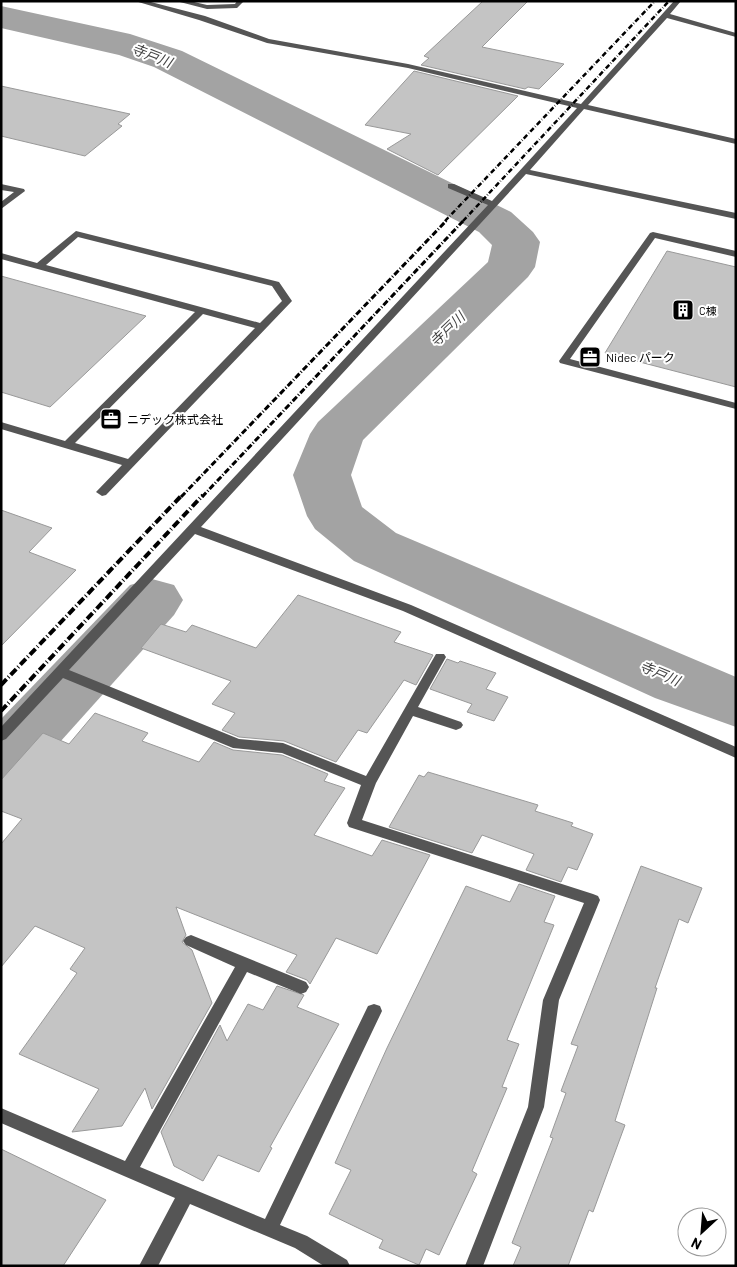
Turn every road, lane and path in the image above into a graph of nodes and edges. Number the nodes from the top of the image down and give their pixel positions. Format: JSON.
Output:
{"nodes":[{"id":1,"x":138,"y":1,"type":"edge"},
{"id":2,"x":179,"y":1,"type":"edge"},
{"id":3,"x":241,"y":1,"type":"edge"},
{"id":4,"x":678,"y":1,"type":"edge"},
{"id":5,"x":665,"y":15,"type":"junction"},
{"id":6,"x":736,"y":35,"type":"edge"},
{"id":7,"x":581,"y":107,"type":"junction"},
{"id":8,"x":736,"y":142,"type":"edge"},
{"id":9,"x":523,"y":171,"type":"junction"},
{"id":10,"x":450,"y":186,"type":"dead end"},
{"id":11,"x":1,"y":187,"type":"edge"},
{"id":12,"x":1,"y":206,"type":"edge"},
{"id":13,"x":490,"y":207,"type":"junction"},
{"id":14,"x":736,"y":216,"type":"edge"},
{"id":15,"x":736,"y":254,"type":"edge"},
{"id":16,"x":1,"y":256,"type":"edge"},
{"id":17,"x":39,"y":266,"type":"junction"},
{"id":18,"x":202,"y":310,"type":"junction"},
{"id":19,"x":262,"y":326,"type":"junction"},
{"id":20,"x":736,"y":406,"type":"edge"},
{"id":21,"x":1,"y":425,"type":"edge"},
{"id":22,"x":67,"y":445,"type":"junction"},
{"id":23,"x":129,"y":463,"type":"junction"},
{"id":24,"x":102,"y":492,"type":"dead end"},
{"id":25,"x":194,"y":528,"type":"junction"},
{"id":26,"x":440,"y":657,"type":"dead end"},
{"id":27,"x":61,"y":672,"type":"junction"},
{"id":28,"x":411,"y":710,"type":"junction"},
{"id":29,"x":456,"y":725,"type":"dead end"},
{"id":30,"x":1,"y":736,"type":"edge"},
{"id":31,"x":736,"y":753,"type":"edge"},
{"id":32,"x":369,"y":783,"type":"junction"},
{"id":33,"x":191,"y":941,"type":"dead end"},
{"id":34,"x":244,"y":964,"type":"junction"},
{"id":35,"x":301,"y":987,"type":"dead end"},
{"id":36,"x":374,"y":1011,"type":"dead end"},
{"id":37,"x":1,"y":1115,"type":"edge"},
{"id":38,"x":129,"y":1171,"type":"junction"},
{"id":39,"x":186,"y":1195,"type":"junction"},
{"id":40,"x":269,"y":1230,"type":"junction"},
{"id":41,"x":148,"y":1266,"type":"edge"},
{"id":42,"x":341,"y":1266,"type":"edge"},
{"id":43,"x":474,"y":1266,"type":"edge"}],
"edges":[{"from":1,"to":7,"type":"street"},
{"from":2,"to":3,"type":"street"},
{"from":4,"to":5,"type":"street"},
{"from":5,"to":6,"type":"street"},
{"from":5,"to":7,"type":"street"},
{"from":7,"to":8,"type":"street"},
{"from":7,"to":9,"type":"street"},
{"from":9,"to":13,"type":"street"},
{"from":9,"to":14,"type":"street"},
{"from":10,"to":13,"type":"street"},
{"from":11,"to":12,"type":"street"},
{"from":13,"to":25,"type":"street"},
{"from":15,"to":20,"type":"street"},
{"from":16,"to":17,"type":"street"},
{"from":17,"to":18,"type":"street"},
{"from":17,"to":19,"type":"street"},
{"from":18,"to":19,"type":"street"},
{"from":18,"to":22,"type":"street"},
{"from":19,"to":23,"type":"street"},
{"from":21,"to":22,"type":"street"},
{"from":22,"to":23,"type":"street"},
{"from":23,"to":24,"type":"street"},
{"from":25,"to":27,"type":"street"},
{"from":25,"to":31,"type":"street"},
{"from":26,"to":28,"type":"street"},
{"from":27,"to":30,"type":"street"},
{"from":27,"to":32,"type":"street"},
{"from":28,"to":29,"type":"street"},
{"from":28,"to":32,"type":"street"},
{"from":32,"to":43,"type":"street"},
{"from":33,"to":34,"type":"street"},
{"from":34,"to":35,"type":"street"},
{"from":34,"to":38,"type":"street"},
{"from":36,"to":40,"type":"street"},
{"from":37,"to":38,"type":"street"},
{"from":38,"to":39,"type":"street"},
{"from":39,"to":40,"type":"street"},
{"from":39,"to":41,"type":"street"},
{"from":40,"to":42,"type":"street"}]}
